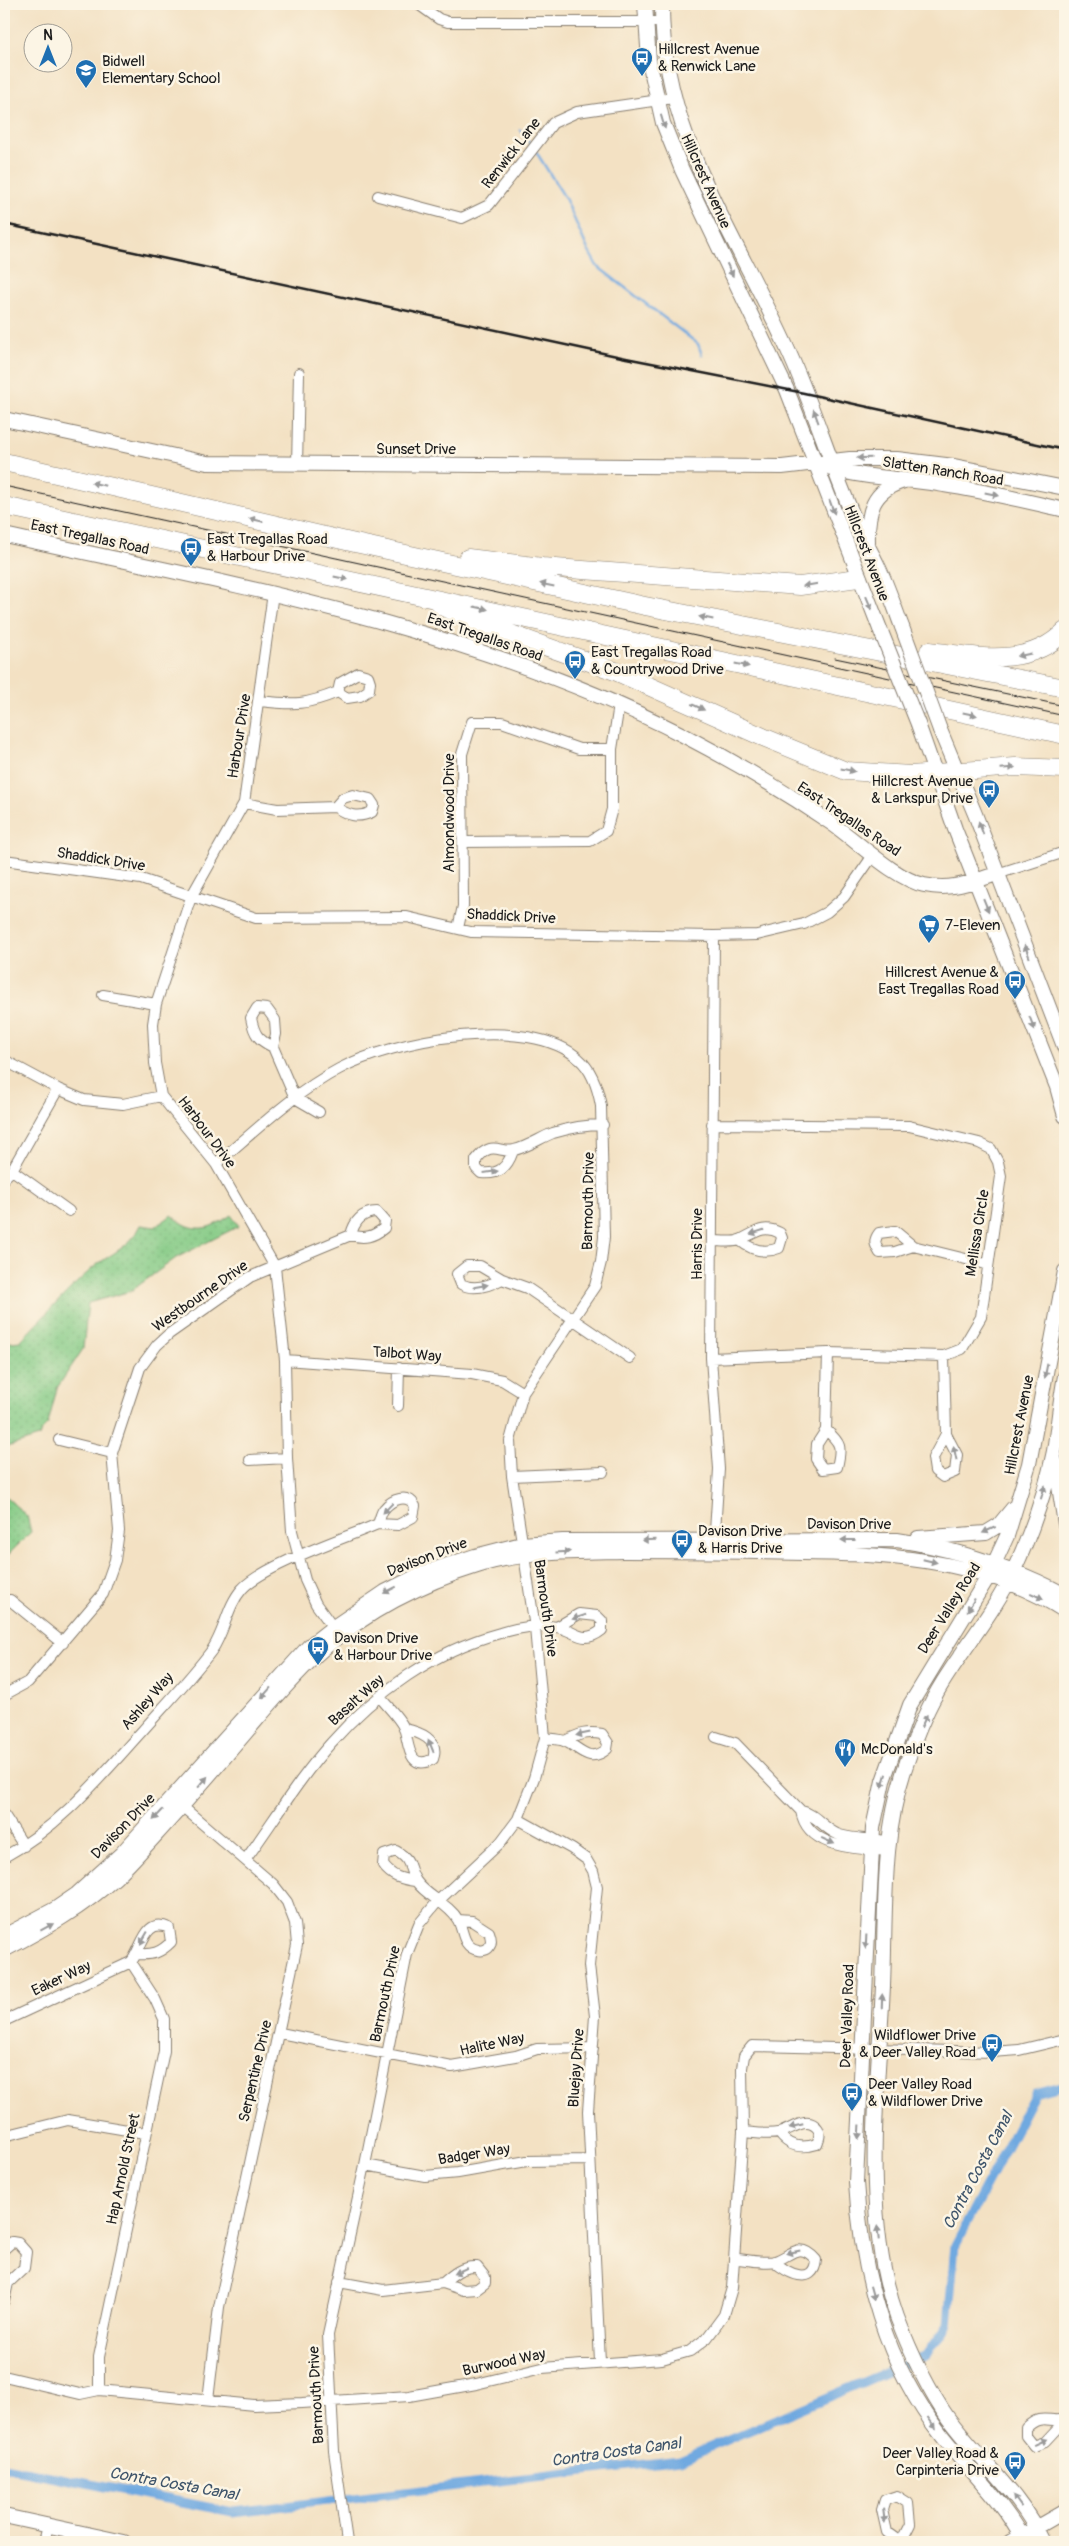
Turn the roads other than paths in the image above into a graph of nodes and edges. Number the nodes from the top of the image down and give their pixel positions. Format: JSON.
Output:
{"nodes":[{"id":1,"x":418,"y":4,"type":"edge"},
{"id":2,"x":645,"y":4,"type":"edge"},
{"id":3,"x":662,"y":4,"type":"edge"},
{"id":4,"x":645,"y":22,"type":"junction"},
{"id":5,"x":662,"y":22,"type":"junction"},
{"id":6,"x":673,"y":98,"type":"junction"},
{"id":7,"x":658,"y":101,"type":"junction"},
{"id":8,"x":378,"y":196,"type":"dead end"},
{"id":9,"x":299,"y":374,"type":"dead end"},
{"id":10,"x":4,"y":419,"type":"edge"},
{"id":11,"x":4,"y":462,"type":"edge"},
{"id":12,"x":816,"y":463,"type":"junction"},
{"id":13,"x":297,"y":465,"type":"junction"},
{"id":14,"x":834,"y":465,"type":"junction"},
{"id":15,"x":908,"y":480,"type":"junction"},
{"id":16,"x":1065,"y":488,"type":"edge"},
{"id":17,"x":4,"y":506,"type":"edge"},
{"id":18,"x":1065,"y":510,"type":"edge"},
{"id":19,"x":4,"y":535,"type":"edge"},
{"id":20,"x":355,"y":544,"type":"junction"},
{"id":21,"x":868,"y":547,"type":"junction"},
{"id":22,"x":858,"y":578,"type":"junction"},
{"id":23,"x":274,"y":593,"type":"junction"},
{"id":24,"x":416,"y":594,"type":"junction"},
{"id":25,"x":1065,"y":631,"type":"edge"},
{"id":26,"x":788,"y":634,"type":"junction"},
{"id":27,"x":1065,"y":688,"type":"edge"},
{"id":28,"x":338,"y":692,"type":"dead end"},
{"id":29,"x":260,"y":701,"type":"junction"},
{"id":30,"x":619,"y":705,"type":"junction"},
{"id":31,"x":1065,"y":735,"type":"edge"},
{"id":32,"x":612,"y":749,"type":"junction"},
{"id":33,"x":1065,"y":769,"type":"edge"},
{"id":34,"x":934,"y":773,"type":"junction"},
{"id":35,"x":959,"y":773,"type":"junction"},
{"id":36,"x":244,"y":803,"type":"junction"},
{"id":37,"x":335,"y":807,"type":"dead end"},
{"id":38,"x":464,"y":842,"type":"junction"},
{"id":39,"x":1065,"y":852,"type":"edge"},
{"id":40,"x":874,"y":854,"type":"junction"},
{"id":41,"x":4,"y":860,"type":"edge"},
{"id":42,"x":997,"y":874,"type":"junction"},
{"id":43,"x":976,"y":880,"type":"junction"},
{"id":44,"x":192,"y":897,"type":"junction"},
{"id":45,"x":458,"y":928,"type":"junction"},
{"id":46,"x":714,"y":936,"type":"junction"},
{"id":47,"x":103,"y":994,"type":"dead end"},
{"id":48,"x":156,"y":1004,"type":"junction"},
{"id":49,"x":273,"y":1048,"type":"dead end"},
{"id":50,"x":1065,"y":1049,"type":"edge"},
{"id":51,"x":4,"y":1060,"type":"edge"},
{"id":52,"x":58,"y":1089,"type":"junction"},
{"id":53,"x":161,"y":1096,"type":"junction"},
{"id":54,"x":295,"y":1098,"type":"junction"},
{"id":55,"x":319,"y":1112,"type":"dead end"},
{"id":56,"x":1065,"y":1116,"type":"edge"},
{"id":57,"x":712,"y":1124,"type":"junction"},
{"id":58,"x":603,"y":1125,"type":"junction"},
{"id":59,"x":512,"y":1151,"type":"dead end"},
{"id":60,"x":216,"y":1164,"type":"junction"},
{"id":61,"x":12,"y":1170,"type":"junction"},
{"id":62,"x":4,"y":1178,"type":"edge"},
{"id":63,"x":69,"y":1211,"type":"dead end"},
{"id":64,"x":351,"y":1235,"type":"dead end"},
{"id":65,"x":740,"y":1240,"type":"dead end"},
{"id":66,"x":712,"y":1241,"type":"junction"},
{"id":67,"x":913,"y":1246,"type":"dead end"},
{"id":68,"x":986,"y":1264,"type":"junction"},
{"id":69,"x":274,"y":1267,"type":"junction"},
{"id":70,"x":1065,"y":1271,"type":"edge"},
{"id":71,"x":502,"y":1279,"type":"dead end"},
{"id":72,"x":574,"y":1320,"type":"junction"},
{"id":73,"x":828,"y":1353,"type":"junction"},
{"id":74,"x":944,"y":1356,"type":"junction"},
{"id":75,"x":630,"y":1358,"type":"dead end"},
{"id":76,"x":711,"y":1358,"type":"junction"},
{"id":77,"x":285,"y":1360,"type":"junction"},
{"id":78,"x":400,"y":1368,"type":"junction"},
{"id":79,"x":1065,"y":1376,"type":"edge"},
{"id":80,"x":523,"y":1393,"type":"junction"},
{"id":81,"x":398,"y":1406,"type":"dead end"},
{"id":82,"x":826,"y":1430,"type":"dead end"},
{"id":83,"x":946,"y":1434,"type":"dead end"},
{"id":84,"x":59,"y":1440,"type":"dead end"},
{"id":85,"x":1054,"y":1450,"type":"junction"},
{"id":86,"x":112,"y":1453,"type":"junction"},
{"id":87,"x":287,"y":1458,"type":"junction"},
{"id":88,"x":250,"y":1460,"type":"dead end"},
{"id":89,"x":603,"y":1472,"type":"dead end"},
{"id":90,"x":512,"y":1476,"type":"junction"},
{"id":91,"x":1021,"y":1494,"type":"junction"},
{"id":92,"x":378,"y":1524,"type":"dead end"},
{"id":93,"x":1065,"y":1524,"type":"edge"},
{"id":94,"x":897,"y":1540,"type":"junction"},
{"id":95,"x":715,"y":1545,"type":"junction"},
{"id":96,"x":523,"y":1550,"type":"junction"},
{"id":97,"x":298,"y":1558,"type":"junction"},
{"id":98,"x":996,"y":1563,"type":"junction"},
{"id":99,"x":1014,"y":1570,"type":"junction"},
{"id":100,"x":988,"y":1577,"type":"junction"},
{"id":101,"x":1007,"y":1584,"type":"junction"},
{"id":102,"x":1065,"y":1595,"type":"edge"},
{"id":103,"x":10,"y":1600,"type":"dead end"},
{"id":104,"x":1065,"y":1611,"type":"edge"},
{"id":105,"x":557,"y":1627,"type":"dead end"},
{"id":106,"x":535,"y":1628,"type":"junction"},
{"id":107,"x":336,"y":1632,"type":"junction"},
{"id":108,"x":63,"y":1643,"type":"junction"},
{"id":109,"x":4,"y":1695,"type":"edge"},
{"id":110,"x":379,"y":1696,"type":"junction"},
{"id":111,"x":404,"y":1729,"type":"dead end"},
{"id":112,"x":716,"y":1737,"type":"dead end"},
{"id":113,"x":545,"y":1738,"type":"junction"},
{"id":114,"x":565,"y":1741,"type":"dead end"},
{"id":115,"x":177,"y":1802,"type":"junction"},
{"id":116,"x":4,"y":1815,"type":"edge"},
{"id":117,"x":518,"y":1820,"type":"junction"},
{"id":118,"x":871,"y":1844,"type":"junction"},
{"id":119,"x":24,"y":1846,"type":"junction"},
{"id":120,"x":889,"y":1846,"type":"junction"},
{"id":121,"x":4,"y":1857,"type":"edge"},
{"id":122,"x":246,"y":1859,"type":"junction"},
{"id":123,"x":415,"y":1881,"type":"dead end"},
{"id":124,"x":438,"y":1900,"type":"junction"},
{"id":125,"x":458,"y":1920,"type":"dead end"},
{"id":126,"x":4,"y":1936,"type":"edge"},
{"id":127,"x":4,"y":1950,"type":"edge"},
{"id":128,"x":138,"y":1954,"type":"dead end"},
{"id":129,"x":131,"y":1962,"type":"junction"},
{"id":130,"x":4,"y":2021,"type":"edge"},
{"id":131,"x":280,"y":2032,"type":"junction"},
{"id":132,"x":1065,"y":2039,"type":"edge"},
{"id":133,"x":593,"y":2048,"type":"junction"},
{"id":134,"x":863,"y":2048,"type":"junction"},
{"id":135,"x":880,"y":2049,"type":"junction"},
{"id":136,"x":387,"y":2056,"type":"junction"},
{"id":137,"x":743,"y":2132,"type":"junction"},
{"id":138,"x":145,"y":2133,"type":"junction"},
{"id":139,"x":779,"y":2133,"type":"dead end"},
{"id":140,"x":4,"y":2136,"type":"edge"},
{"id":141,"x":588,"y":2160,"type":"junction"},
{"id":142,"x":365,"y":2165,"type":"junction"},
{"id":143,"x":4,"y":2249,"type":"edge"},
{"id":144,"x":735,"y":2259,"type":"junction"},
{"id":145,"x":774,"y":2261,"type":"dead end"},
{"id":146,"x":6,"y":2280,"type":"edge"},
{"id":147,"x":340,"y":2282,"type":"junction"},
{"id":148,"x":442,"y":2283,"type":"dead end"},
{"id":149,"x":4,"y":2301,"type":"edge"},
{"id":150,"x":600,"y":2362,"type":"junction"},
{"id":151,"x":4,"y":2376,"type":"edge"},
{"id":152,"x":99,"y":2390,"type":"junction"},
{"id":153,"x":208,"y":2400,"type":"junction"},
{"id":154,"x":331,"y":2401,"type":"junction"},
{"id":155,"x":1065,"y":2510,"type":"edge"},
{"id":156,"x":4,"y":2516,"type":"edge"},
{"id":157,"x":48,"y":2526,"type":"junction"},
{"id":158,"x":1036,"y":2527,"type":"junction"},
{"id":159,"x":69,"y":2536,"type":"edge"},
{"id":160,"x":1019,"y":2540,"type":"edge"},
{"id":161,"x":44,"y":2542,"type":"edge"},
{"id":162,"x":124,"y":2542,"type":"edge"},
{"id":163,"x":347,"y":2542,"type":"edge"},
{"id":164,"x":1044,"y":2542,"type":"edge"}],
"edges":[{"from":1,"to":4,"type":"street"},
{"from":2,"to":4,"type":"main road","name":"Hillcrest Avenue"},
{"from":3,"to":5,"type":"main road","name":"Hillcrest Avenue"},
{"from":4,"to":5,"type":"street"},
{"from":4,"to":7,"type":"main road","name":"Hillcrest Avenue"},
{"from":5,"to":6,"type":"main road","name":"Hillcrest Avenue"},
{"from":6,"to":7,"type":"street","name":"Renwick Lane"},
{"from":14,"to":6,"type":"main road","name":"Hillcrest Avenue","one_way":true},
{"from":7,"to":8,"type":"street","name":"Renwick Lane"},
{"from":7,"to":12,"type":"main road","name":"Hillcrest Avenue","one_way":true},
{"from":9,"to":13,"type":"street"},
{"from":10,"to":13,"type":"main road","name":"Sunset Drive"},
{"from":20,"to":11,"type":"highway","one_way":true},
{"from":12,"to":13,"type":"main road","name":"Sunset Drive"},
{"from":12,"to":14,"type":"main road","name":"Sunset Drive"},
{"from":12,"to":22,"type":"main road","name":"Hillcrest Avenue","one_way":true},
{"from":14,"to":15,"type":"main road","name":"Slatten Ranch Road"},
{"from":16,"to":14,"type":"main road","name":"Slatten Ranch Road","one_way":true},
{"from":14,"to":21,"type":"main road","name":"Hillcrest Avenue"},
{"from":15,"to":18,"type":"main road","name":"Slatten Ranch Road","one_way":true},
{"from":15,"to":21,"type":"main road"},
{"from":17,"to":24,"type":"highway","one_way":true},
{"from":19,"to":23,"type":"main road","name":"East Tregallas Road"},
{"from":22,"to":20,"type":"highway","one_way":true},
{"from":26,"to":20,"type":"highway","one_way":true},
{"from":21,"to":35,"type":"main road","name":"Hillcrest Avenue","bridge":true},
{"from":22,"to":34,"type":"main road","name":"Hillcrest Avenue","one_way":true,"bridge":true},
{"from":23,"to":29,"type":"street","name":"Harbour Drive"},
{"from":23,"to":30,"type":"main road","name":"East Tregallas Road"},
{"from":24,"to":31,"type":"highway","one_way":true},
{"from":24,"to":34,"type":"highway","one_way":true},
{"from":25,"to":26,"type":"highway","one_way":true},
{"from":26,"to":27,"type":"highway"},
{"from":28,"to":29,"type":"street"},
{"from":29,"to":36,"type":"street","name":"Harbour Drive"},
{"from":30,"to":32,"type":"street"},
{"from":30,"to":40,"type":"main road","name":"East Tregallas Road"},
{"from":32,"to":38,"type":"street"},
{"from":32,"to":38,"type":"street","name":"Almondwood Drive"},
{"from":35,"to":33,"type":"highway","one_way":true},
{"from":34,"to":35,"type":"highway"},
{"from":34,"to":43,"type":"main road","name":"Hillcrest Avenue"},
{"from":42,"to":35,"type":"main road","name":"Hillcrest Avenue","one_way":true},
{"from":36,"to":37,"type":"street"},
{"from":36,"to":44,"type":"street","name":"Harbour Drive"},
{"from":38,"to":45,"type":"street","name":"Almondwood Drive"},
{"from":39,"to":42,"type":"street"},
{"from":40,"to":43,"type":"main road","name":"East Tregallas Road"},
{"from":40,"to":46,"type":"street","name":"Shaddick Drive"},
{"from":41,"to":44,"type":"street","name":"Shaddick Drive"},
{"from":42,"to":43,"type":"main road","name":"East Tregallas Road"},
{"from":50,"to":42,"type":"main road","name":"Hillcrest Avenue","one_way":true},
{"from":43,"to":56,"type":"main road","name":"Hillcrest Avenue","one_way":true},
{"from":44,"to":45,"type":"street","name":"Shaddick Drive"},
{"from":44,"to":48,"type":"street","name":"Harbour Drive"},
{"from":45,"to":46,"type":"street","name":"Shaddick Drive"},
{"from":46,"to":57,"type":"street","name":"Harris Drive"},
{"from":47,"to":48,"type":"street"},
{"from":48,"to":53,"type":"street","name":"Harbour Drive"},
{"from":49,"to":54,"type":"street"},
{"from":51,"to":52,"type":"street"},
{"from":52,"to":53,"type":"street"},
{"from":52,"to":61,"type":"street"},
{"from":53,"to":60,"type":"street","name":"Harbour Drive"},
{"from":54,"to":55,"type":"street"},
{"from":54,"to":58,"type":"street","name":"Barmouth Drive"},
{"from":54,"to":60,"type":"street","name":"Barmouth Drive"},
{"from":57,"to":66,"type":"street","name":"Harris Drive"},
{"from":57,"to":68,"type":"street","name":"Mellissa Circle"},
{"from":58,"to":59,"type":"street"},
{"from":58,"to":72,"type":"street","name":"Barmouth Drive"},
{"from":60,"to":69,"type":"street","name":"Harbour Drive"},
{"from":61,"to":62,"type":"street"},
{"from":61,"to":63,"type":"street"},
{"from":64,"to":69,"type":"street","name":"Westbourne Drive"},
{"from":65,"to":66,"type":"street"},
{"from":66,"to":76,"type":"street","name":"Harris Drive"},
{"from":67,"to":68,"type":"street"},
{"from":68,"to":74,"type":"street","name":"Mellissa Circle"},
{"from":69,"to":77,"type":"street","name":"Harbour Drive"},
{"from":69,"to":86,"type":"street","name":"Westbourne Drive"},
{"from":70,"to":91,"type":"main road","name":"Hillcrest Avenue","one_way":true},
{"from":71,"to":72,"type":"street"},
{"from":72,"to":75,"type":"street"},
{"from":72,"to":80,"type":"street","name":"Barmouth Drive"},
{"from":73,"to":74,"type":"street","name":"Mellissa Circle"},
{"from":73,"to":76,"type":"street","name":"Mellissa Circle"},
{"from":73,"to":82,"type":"street"},
{"from":74,"to":83,"type":"street"},
{"from":76,"to":95,"type":"street","name":"Harris Drive"},
{"from":77,"to":78,"type":"street","name":"Talbot Way"},
{"from":77,"to":87,"type":"street","name":"Harbour Drive"},
{"from":78,"to":80,"type":"street","name":"Talbot Way"},
{"from":78,"to":81,"type":"street"},
{"from":79,"to":85,"type":"main road"},
{"from":80,"to":90,"type":"street","name":"Barmouth Drive"},
{"from":84,"to":86,"type":"street"},
{"from":85,"to":93,"type":"main road"},
{"from":99,"to":85,"type":"main road","one_way":true},
{"from":86,"to":108,"type":"street","name":"Westbourne Drive"},
{"from":87,"to":88,"type":"street"},
{"from":87,"to":97,"type":"street","name":"Harbour Drive"},
{"from":89,"to":90,"type":"street"},
{"from":90,"to":96,"type":"street","name":"Barmouth Drive"},
{"from":91,"to":94,"type":"main road","one_way":true},
{"from":91,"to":98,"type":"main road","name":"Hillcrest Avenue"},
{"from":92,"to":97,"type":"street","name":"Ashley Way"},
{"from":94,"to":95,"type":"main road","name":"Davison Drive","one_way":true},
{"from":94,"to":98,"type":"main road","name":"Davison Drive"},
{"from":95,"to":96,"type":"main road","name":"Davison Drive"},
{"from":95,"to":100,"type":"main road","name":"Davison Drive","one_way":true},
{"from":96,"to":106,"type":"street","name":"Barmouth Drive"},
{"from":96,"to":107,"type":"main road","name":"Davison Drive"},
{"from":97,"to":107,"type":"street","name":"Harbour Drive"},
{"from":97,"to":119,"type":"street","name":"Ashley Way"},
{"from":98,"to":99,"type":"main road"},
{"from":98,"to":100,"type":"main road","name":"Deer Valley Road"},
{"from":99,"to":101,"type":"main road"},
{"from":99,"to":102,"type":"main road"},
{"from":100,"to":101,"type":"main road"},
{"from":100,"to":118,"type":"main road","name":"Deer Valley Road","one_way":true},
{"from":101,"to":104,"type":"main road","one_way":true},
{"from":120,"to":101,"type":"main road","one_way":true},
{"from":103,"to":108,"type":"street"},
{"from":105,"to":106,"type":"street","name":"Basalt Way"},
{"from":106,"to":110,"type":"street","name":"Basalt Way"},
{"from":106,"to":113,"type":"street","name":"Barmouth Drive"},
{"from":107,"to":115,"type":"main road","name":"Davison Drive"},
{"from":108,"to":109,"type":"street","name":"Westbourne Drive"},
{"from":110,"to":111,"type":"street"},
{"from":110,"to":122,"type":"street","name":"Basalt Way"},
{"from":112,"to":118,"type":"street"},
{"from":113,"to":114,"type":"street"},
{"from":113,"to":117,"type":"street","name":"Barmouth Drive"},
{"from":115,"to":122,"type":"street","name":"Serpentine Drive"},
{"from":115,"to":126,"type":"main road","name":"Davison Drive","one_way":true},
{"from":127,"to":115,"type":"main road","name":"Davison Drive","one_way":true},
{"from":116,"to":119,"type":"street"},
{"from":117,"to":124,"type":"street","name":"Barmouth Drive"},
{"from":117,"to":133,"type":"street","name":"Bluejay Drive"},
{"from":118,"to":120,"type":"street"},
{"from":118,"to":134,"type":"main road","name":"Deer Valley Road","one_way":true},
{"from":119,"to":121,"type":"street","name":"Ashley Way"},
{"from":135,"to":120,"type":"main road","one_way":true},
{"from":122,"to":131,"type":"street","name":"Serpentine Drive"},
{"from":123,"to":124,"type":"street"},
{"from":124,"to":125,"type":"street"},
{"from":124,"to":136,"type":"street","name":"Barmouth Drive"},
{"from":128,"to":129,"type":"street"},
{"from":129,"to":130,"type":"street","name":"Eaker Way"},
{"from":129,"to":138,"type":"street","name":"Hap Arnold Street"},
{"from":131,"to":136,"type":"street","name":"Halite Way"},
{"from":131,"to":153,"type":"street","name":"Serpentine Drive"},
{"from":132,"to":135,"type":"street"},
{"from":133,"to":136,"type":"street","name":"Halite Way"},
{"from":133,"to":141,"type":"street","name":"Bluejay Drive"},
{"from":134,"to":135,"type":"street"},
{"from":134,"to":137,"type":"street","name":"Burwood Way"},
{"from":134,"to":160,"type":"main road","name":"Deer Valley Road","one_way":true},
{"from":158,"to":135,"type":"main road","one_way":true},
{"from":136,"to":142,"type":"street","name":"Barmouth Drive"},
{"from":137,"to":139,"type":"street"},
{"from":137,"to":144,"type":"street","name":"Burwood Way"},
{"from":138,"to":140,"type":"street"},
{"from":138,"to":152,"type":"street","name":"Hap Arnold Street"},
{"from":141,"to":142,"type":"street","name":"Badger Way"},
{"from":141,"to":150,"type":"street","name":"Bluejay Drive"},
{"from":142,"to":147,"type":"street","name":"Barmouth Drive"},
{"from":143,"to":146,"type":"street"},
{"from":144,"to":145,"type":"street"},
{"from":144,"to":150,"type":"street","name":"Burwood Way"},
{"from":146,"to":149,"type":"street"},
{"from":147,"to":148,"type":"street"},
{"from":147,"to":154,"type":"street","name":"Barmouth Drive"},
{"from":150,"to":154,"type":"street","name":"Burwood Way"},
{"from":151,"to":152,"type":"street","name":"Burwood Way"},
{"from":152,"to":153,"type":"street","name":"Burwood Way"},
{"from":153,"to":154,"type":"street","name":"Burwood Way"},
{"from":154,"to":163,"type":"street","name":"Barmouth Drive"},
{"from":155,"to":158,"type":"main road"},
{"from":156,"to":157,"type":"main road"},
{"from":157,"to":159,"type":"main road"},
{"from":157,"to":161,"type":"street"},
{"from":158,"to":160,"type":"main road"},
{"from":158,"to":164,"type":"main road"},
{"from":159,"to":162,"type":"main road"}]}
